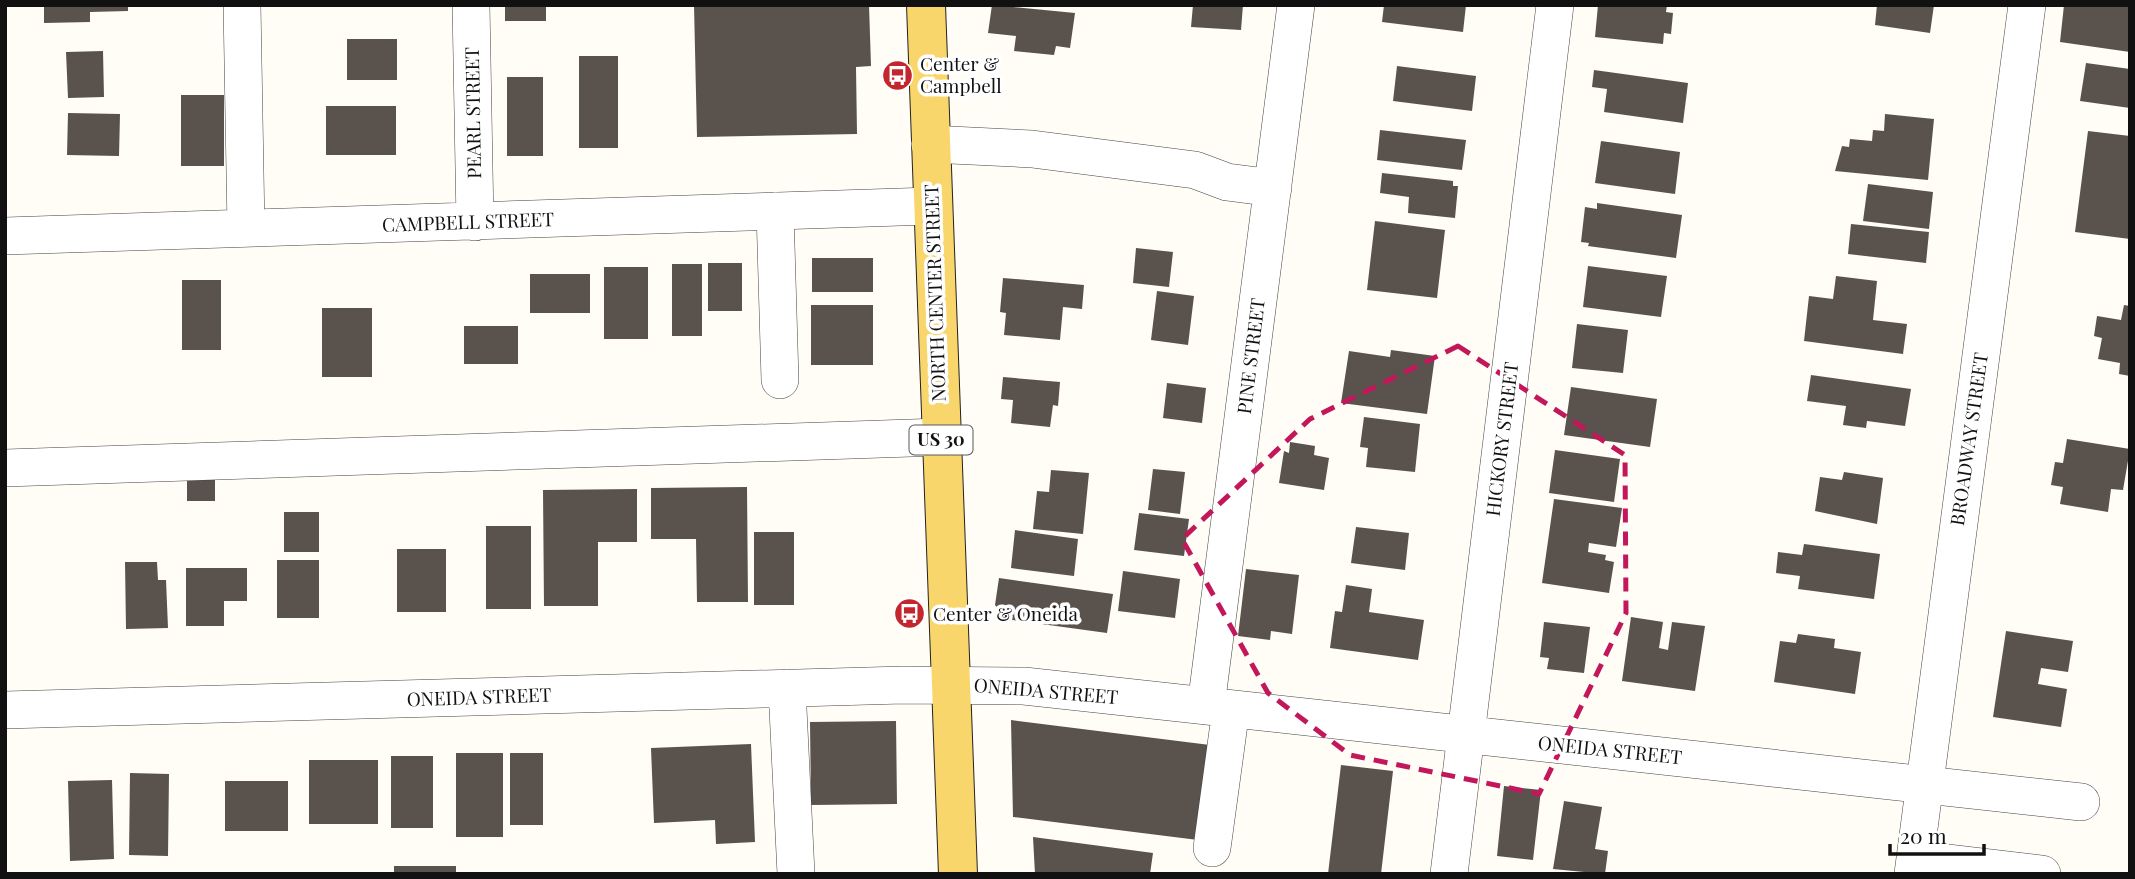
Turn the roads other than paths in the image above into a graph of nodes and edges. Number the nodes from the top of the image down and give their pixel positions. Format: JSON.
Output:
{"nodes":[{"id":1,"x":242,"y":5,"type":"edge"},
{"id":2,"x":471,"y":5,"type":"edge"},
{"id":3,"x":926,"y":5,"type":"edge"},
{"id":4,"x":1296,"y":5,"type":"edge"},
{"id":5,"x":1555,"y":5,"type":"edge"},
{"id":6,"x":2027,"y":5,"type":"edge"},
{"id":7,"x":930,"y":144,"type":"junction"},
{"id":8,"x":1273,"y":188,"type":"junction"},
{"id":9,"x":931,"y":206,"type":"junction"},
{"id":10,"x":775,"y":211,"type":"junction"},
{"id":11,"x":475,"y":222,"type":"junction"},
{"id":12,"x":246,"y":228,"type":"junction"},
{"id":13,"x":5,"y":236,"type":"edge"},
{"id":14,"x":780,"y":380,"type":"dead end"},
{"id":15,"x":941,"y":437,"type":"junction"},
{"id":16,"x":5,"y":468,"type":"edge"},
{"id":17,"x":952,"y":684,"type":"junction"},
{"id":18,"x":787,"y":688,"type":"junction"},
{"id":19,"x":1219,"y":708,"type":"junction"},
{"id":20,"x":5,"y":710,"type":"edge"},
{"id":21,"x":1466,"y":734,"type":"junction"},
{"id":22,"x":1923,"y":785,"type":"junction"},
{"id":23,"x":2081,"y":802,"type":"dead end"},
{"id":24,"x":1212,"y":848,"type":"dead end"},
{"id":25,"x":1914,"y":866,"type":"edge"},
{"id":26,"x":1999,"y":871,"type":"edge"},
{"id":27,"x":796,"y":874,"type":"edge"},
{"id":28,"x":958,"y":874,"type":"edge"},
{"id":29,"x":1449,"y":874,"type":"edge"},
{"id":30,"x":2042,"y":874,"type":"edge"}],
"edges":[{"from":1,"to":12,"type":"street"},
{"from":2,"to":11,"type":"street","name":"PEARL STREET"},
{"from":3,"to":7,"type":"main road","name":"NORTH CENTER STREET","number":"US 30"},
{"from":4,"to":8,"type":"street","name":"PINE STREET"},
{"from":5,"to":21,"type":"street","name":"HICKORY STREET"},
{"from":6,"to":22,"type":"street","name":"BROADWAY STREET"},
{"from":7,"to":8,"type":"street"},
{"from":7,"to":9,"type":"main road","name":"NORTH CENTER STREET","number":"US 30"},
{"from":8,"to":19,"type":"street","name":"PINE STREET"},
{"from":9,"to":10,"type":"street","name":"CAMPBELL STREET"},
{"from":9,"to":15,"type":"main road","name":"NORTH CENTER STREET","number":"US 30"},
{"from":10,"to":11,"type":"street","name":"CAMPBELL STREET"},
{"from":10,"to":14,"type":"street"},
{"from":11,"to":12,"type":"street","name":"CAMPBELL STREET"},
{"from":12,"to":13,"type":"street","name":"CAMPBELL STREET"},
{"from":15,"to":16,"type":"street"},
{"from":15,"to":17,"type":"main road","name":"NORTH CENTER STREET","number":"US 30"},
{"from":17,"to":18,"type":"street","name":"ONEIDA STREET"},
{"from":17,"to":19,"type":"street","name":"ONEIDA STREET"},
{"from":17,"to":28,"type":"main road","name":"NORTH CENTER STREET","number":"US 30"},
{"from":18,"to":20,"type":"street","name":"ONEIDA STREET"},
{"from":18,"to":27,"type":"street"},
{"from":19,"to":21,"type":"street","name":"ONEIDA STREET"},
{"from":19,"to":24,"type":"street","name":"PINE STREET"},
{"from":21,"to":22,"type":"street","name":"ONEIDA STREET"},
{"from":21,"to":29,"type":"street","name":"HICKORY STREET"},
{"from":22,"to":23,"type":"street","name":"ONEIDA STREET"},
{"from":22,"to":25,"type":"street","name":"BROADWAY STREET"},
{"from":25,"to":26,"type":"street"},
{"from":26,"to":30,"type":"street"}]}
